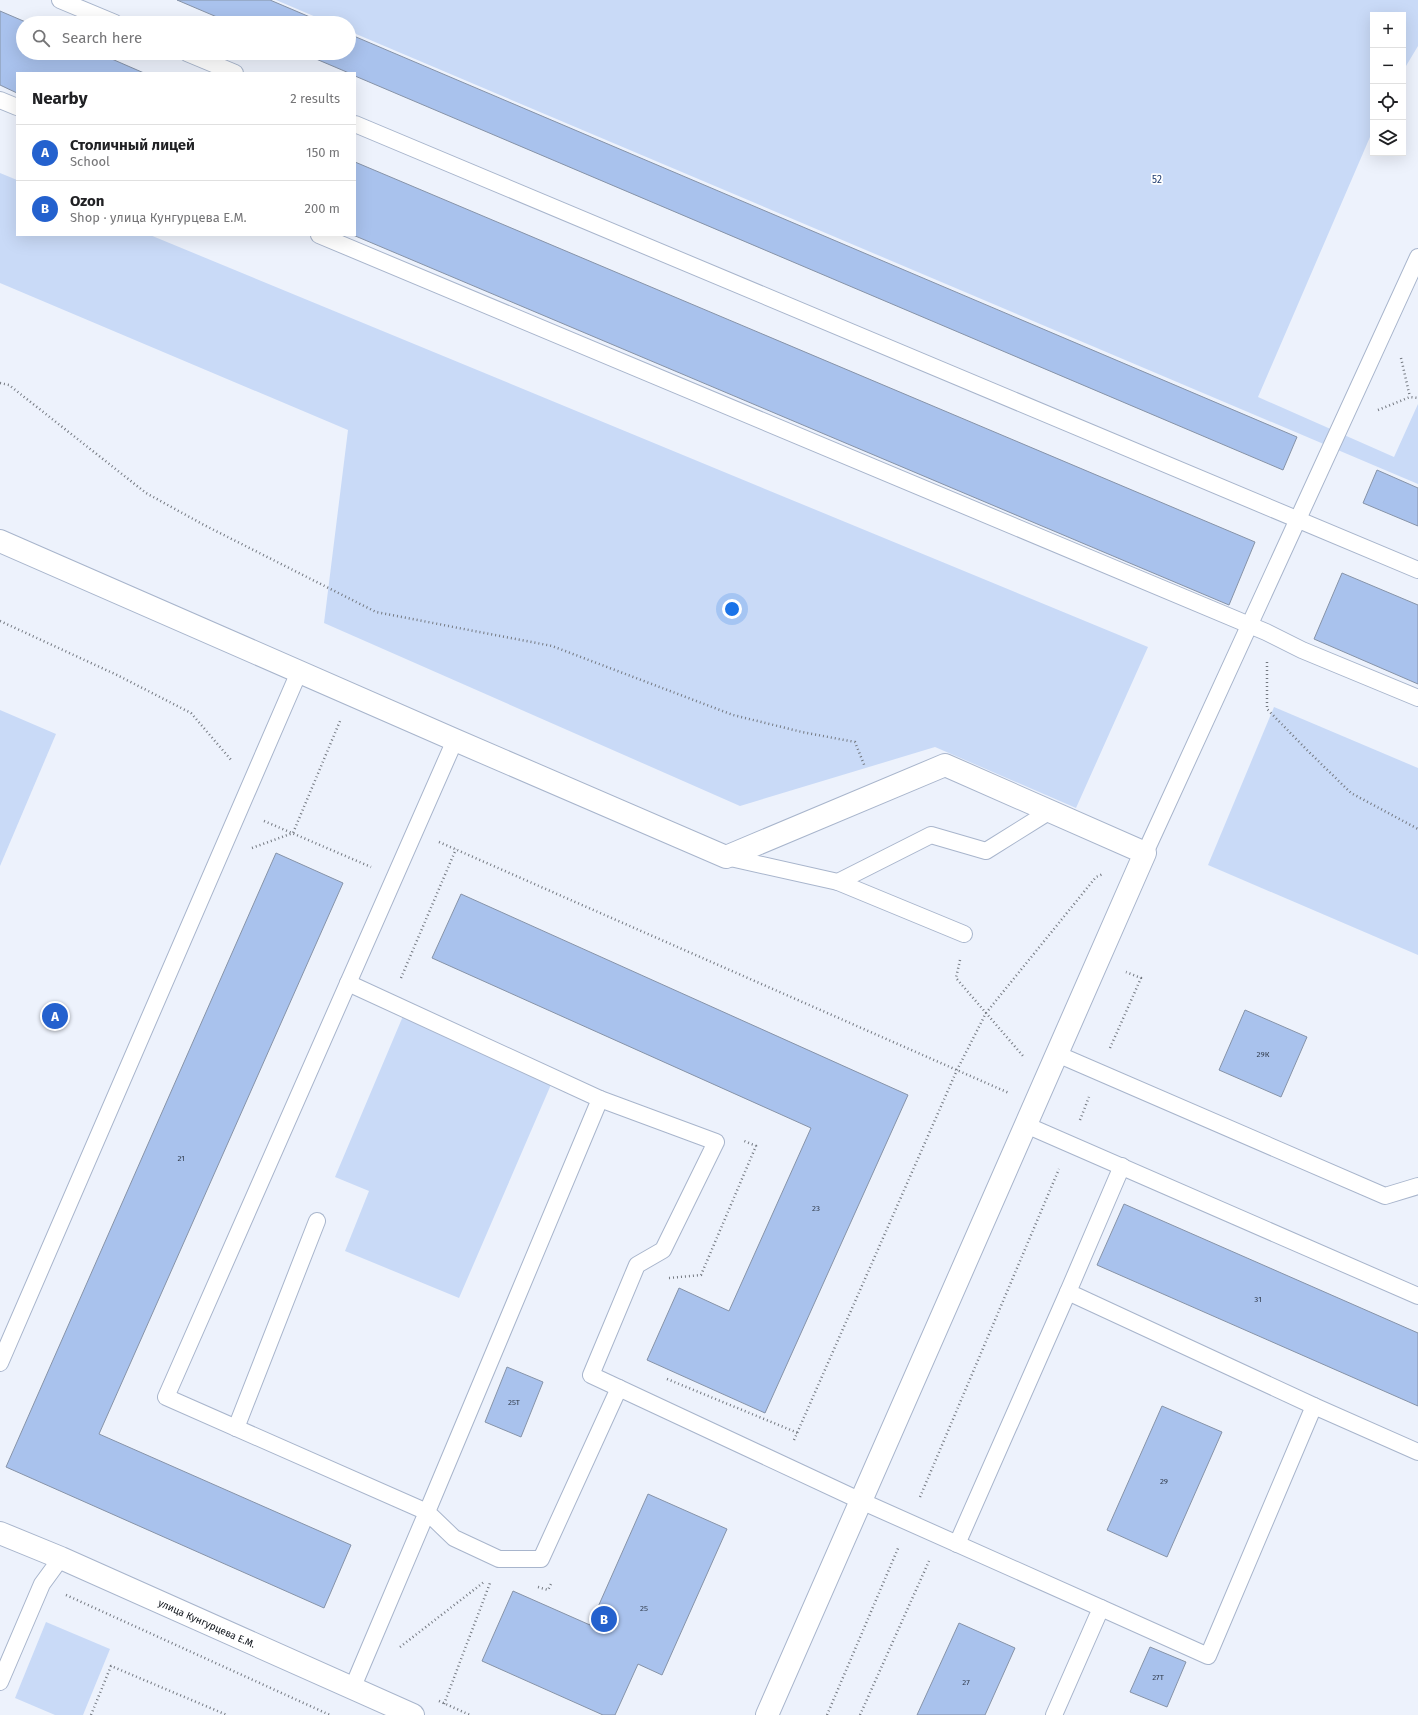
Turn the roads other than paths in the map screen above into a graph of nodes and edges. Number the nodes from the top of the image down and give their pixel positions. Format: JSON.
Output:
{"nodes":[{"id":1,"x":60,"y":0,"type":"edge"},
{"id":2,"x":98,"y":16,"type":"edge"},
{"id":3,"x":202,"y":60,"type":"edge"},
{"id":4,"x":226,"y":71,"type":"edge"},
{"id":5,"x":0,"y":100,"type":"edge"},
{"id":6,"x":16,"y":107,"type":"edge"},
{"id":7,"x":356,"y":124,"type":"edge"},
{"id":8,"x":321,"y":236,"type":"edge"},
{"id":9,"x":1418,"y":257,"type":"edge"},
{"id":10,"x":1298,"y":520,"type":"junction"},
{"id":11,"x":0,"y":541,"type":"edge"},
{"id":12,"x":1418,"y":570,"type":"edge"},
{"id":13,"x":1250,"y":625,"type":"junction"},
{"id":14,"x":299,"y":672,"type":"junction"},
{"id":15,"x":1418,"y":698,"type":"edge"},
{"id":16,"x":455,"y":740,"type":"junction"},
{"id":17,"x":1050,"y":811,"type":"junction"},
{"id":18,"x":1145,"y":854,"type":"junction"},
{"id":19,"x":726,"y":857,"type":"junction"},
{"id":20,"x":838,"y":882,"type":"junction"},
{"id":21,"x":964,"y":934,"type":"road end"},
{"id":22,"x":348,"y":983,"type":"junction"},
{"id":23,"x":1057,"y":1054,"type":"junction"},
{"id":24,"x":600,"y":1099,"type":"junction"},
{"id":25,"x":1026,"y":1125,"type":"junction"},
{"id":26,"x":1122,"y":1166,"type":"junction"},
{"id":27,"x":1418,"y":1186,"type":"edge"},
{"id":28,"x":317,"y":1222,"type":"dead end"},
{"id":29,"x":1068,"y":1292,"type":"junction"},
{"id":30,"x":1418,"y":1296,"type":"edge"},
{"id":31,"x":0,"y":1363,"type":"edge"},
{"id":32,"x":619,"y":1388,"type":"junction"},
{"id":33,"x":1314,"y":1406,"type":"junction"},
{"id":34,"x":236,"y":1428,"type":"junction"},
{"id":35,"x":1418,"y":1452,"type":"edge"},
{"id":36,"x":861,"y":1501,"type":"junction"},
{"id":37,"x":427,"y":1512,"type":"junction"},
{"id":38,"x":0,"y":1534,"type":"edge"},
{"id":39,"x":957,"y":1544,"type":"junction"},
{"id":40,"x":61,"y":1558,"type":"junction"},
{"id":41,"x":1101,"y":1608,"type":"junction"},
{"id":42,"x":0,"y":1682,"type":"edge"},
{"id":43,"x":352,"y":1689,"type":"junction"},
{"id":44,"x":413,"y":1715,"type":"edge"},
{"id":45,"x":767,"y":1715,"type":"edge"},
{"id":46,"x":1054,"y":1715,"type":"edge"}],
"edges":[{"from":1,"to":2,"type":"lane"},
{"from":3,"to":4,"type":"lane"},
{"from":5,"to":6,"type":"lane"},
{"from":7,"to":10,"type":"lane"},
{"from":8,"to":13,"type":"lane"},
{"from":9,"to":10,"type":"lane"},
{"from":10,"to":12,"type":"lane"},
{"from":10,"to":13,"type":"lane"},
{"from":11,"to":14,"type":"street"},
{"from":13,"to":15,"type":"lane"},
{"from":13,"to":18,"type":"lane"},
{"from":14,"to":16,"type":"street"},
{"from":14,"to":31,"type":"lane"},
{"from":16,"to":19,"type":"street"},
{"from":16,"to":22,"type":"lane"},
{"from":17,"to":18,"type":"street"},
{"from":17,"to":19,"type":"street"},
{"from":17,"to":20,"type":"lane"},
{"from":18,"to":23,"type":"street"},
{"from":19,"to":20,"type":"lane"},
{"from":20,"to":21,"type":"lane"},
{"from":22,"to":24,"type":"lane"},
{"from":22,"to":34,"type":"lane"},
{"from":23,"to":25,"type":"street"},
{"from":23,"to":27,"type":"lane"},
{"from":24,"to":32,"type":"lane"},
{"from":24,"to":37,"type":"lane"},
{"from":25,"to":26,"type":"lane"},
{"from":25,"to":36,"type":"street"},
{"from":26,"to":29,"type":"lane"},
{"from":26,"to":30,"type":"lane"},
{"from":28,"to":34,"type":"lane"},
{"from":29,"to":33,"type":"lane"},
{"from":29,"to":39,"type":"lane"},
{"from":32,"to":36,"type":"lane"},
{"from":32,"to":37,"type":"lane"},
{"from":33,"to":35,"type":"lane"},
{"from":33,"to":41,"type":"lane"},
{"from":34,"to":37,"type":"lane"},
{"from":36,"to":39,"type":"lane"},
{"from":36,"to":45,"type":"street"},
{"from":37,"to":43,"type":"lane"},
{"from":38,"to":40,"type":"street","name":"улица Кунгурцева Е.М."},
{"from":39,"to":41,"type":"lane"},
{"from":40,"to":42,"type":"lane"},
{"from":40,"to":43,"type":"street","name":"улица Кунгурцева Е.М."},
{"from":41,"to":46,"type":"lane"},
{"from":43,"to":44,"type":"street","name":"улица Кунгурцева Е.М."}]}
